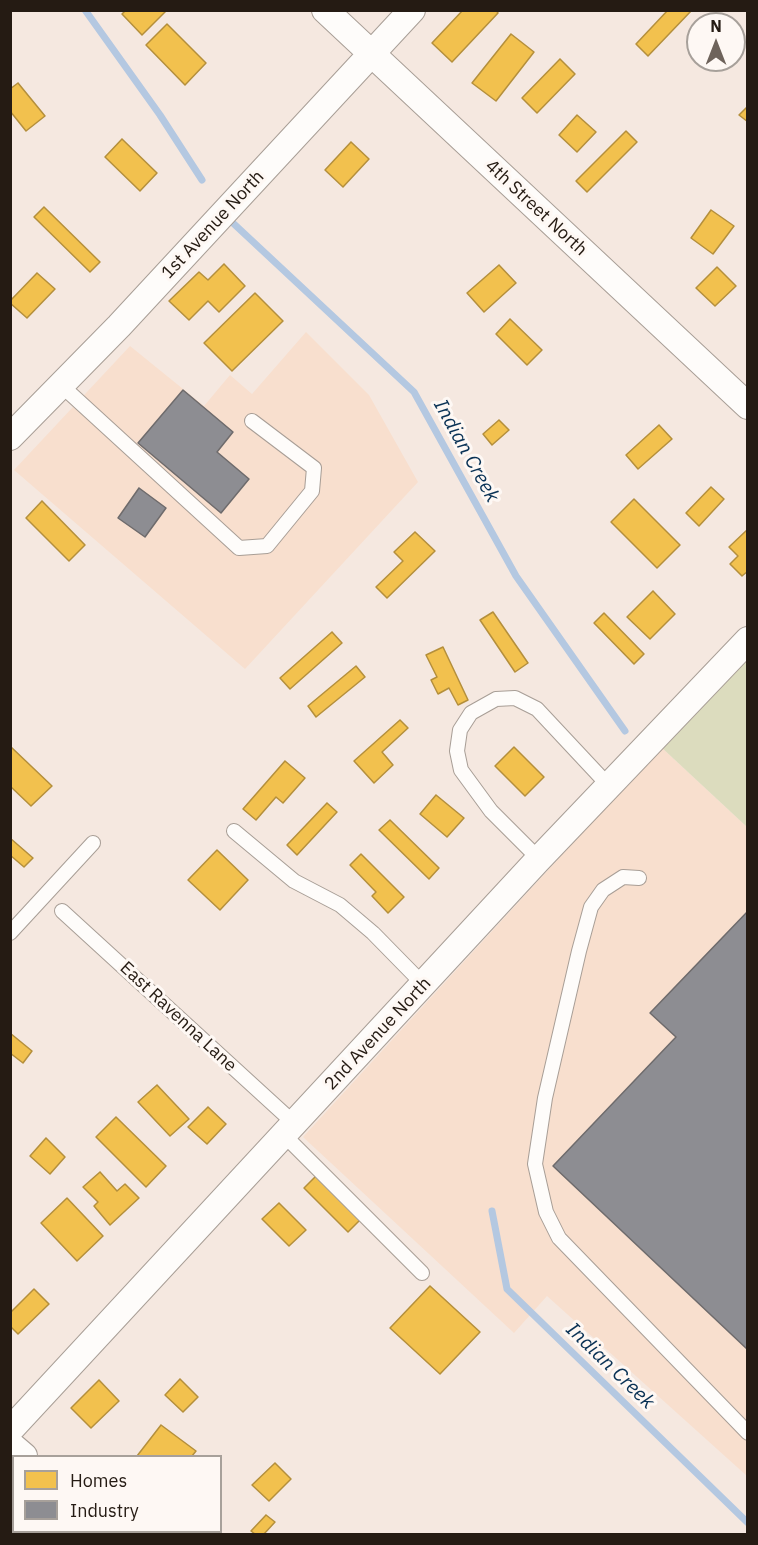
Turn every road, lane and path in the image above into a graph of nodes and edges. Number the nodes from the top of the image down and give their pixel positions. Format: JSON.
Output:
{"nodes":[{"id":1,"x":325,"y":10,"type":"edge"},
{"id":2,"x":412,"y":10,"type":"edge"},
{"id":3,"x":372,"y":54,"type":"junction"},
{"id":4,"x":61,"y":385,"type":"junction"},
{"id":5,"x":747,"y":406,"type":"edge"},
{"id":6,"x":252,"y":421,"type":"dead end"},
{"id":7,"x":10,"y":437,"type":"edge"},
{"id":8,"x":747,"y":640,"type":"edge"},
{"id":9,"x":609,"y":786,"type":"junction"},
{"id":10,"x":234,"y":831,"type":"dead end"},
{"id":11,"x":93,"y":843,"type":"dead end"},
{"id":12,"x":539,"y":859,"type":"junction"},
{"id":13,"x":639,"y":878,"type":"dead end"},
{"id":14,"x":62,"y":911,"type":"dead end"},
{"id":15,"x":10,"y":933,"type":"edge"},
{"id":16,"x":424,"y":985,"type":"junction"},
{"id":17,"x":289,"y":1130,"type":"junction"},
{"id":18,"x":422,"y":1273,"type":"dead end"},
{"id":19,"x":10,"y":1430,"type":"edge"},
{"id":20,"x":747,"y":1433,"type":"edge"},
{"id":21,"x":10,"y":1444,"type":"edge"},
{"id":22,"x":23,"y":1455,"type":"edge"}],
"edges":[{"from":1,"to":3,"type":"street","name":"4th Street North"},
{"from":2,"to":3,"type":"street","name":"1st Avenue North"},
{"from":3,"to":4,"type":"street","name":"1st Avenue North"},
{"from":3,"to":5,"type":"street","name":"4th Street North"},
{"from":4,"to":6,"type":"lane"},
{"from":4,"to":7,"type":"street","name":"1st Avenue North"},
{"from":8,"to":9,"type":"street","name":"2nd Avenue North"},
{"from":9,"to":12,"type":"street","name":"2nd Avenue North"},
{"from":9,"to":12,"type":"lane"},
{"from":10,"to":16,"type":"lane"},
{"from":11,"to":15,"type":"lane"},
{"from":12,"to":16,"type":"street","name":"2nd Avenue North"},
{"from":13,"to":20,"type":"lane"},
{"from":14,"to":17,"type":"lane","name":"East Ravenna Lane"},
{"from":16,"to":17,"type":"street","name":"2nd Avenue North"},
{"from":17,"to":18,"type":"lane","name":"East Ravenna Lane"},
{"from":17,"to":19,"type":"street","name":"2nd Avenue North"},
{"from":21,"to":22,"type":"street"}]}
